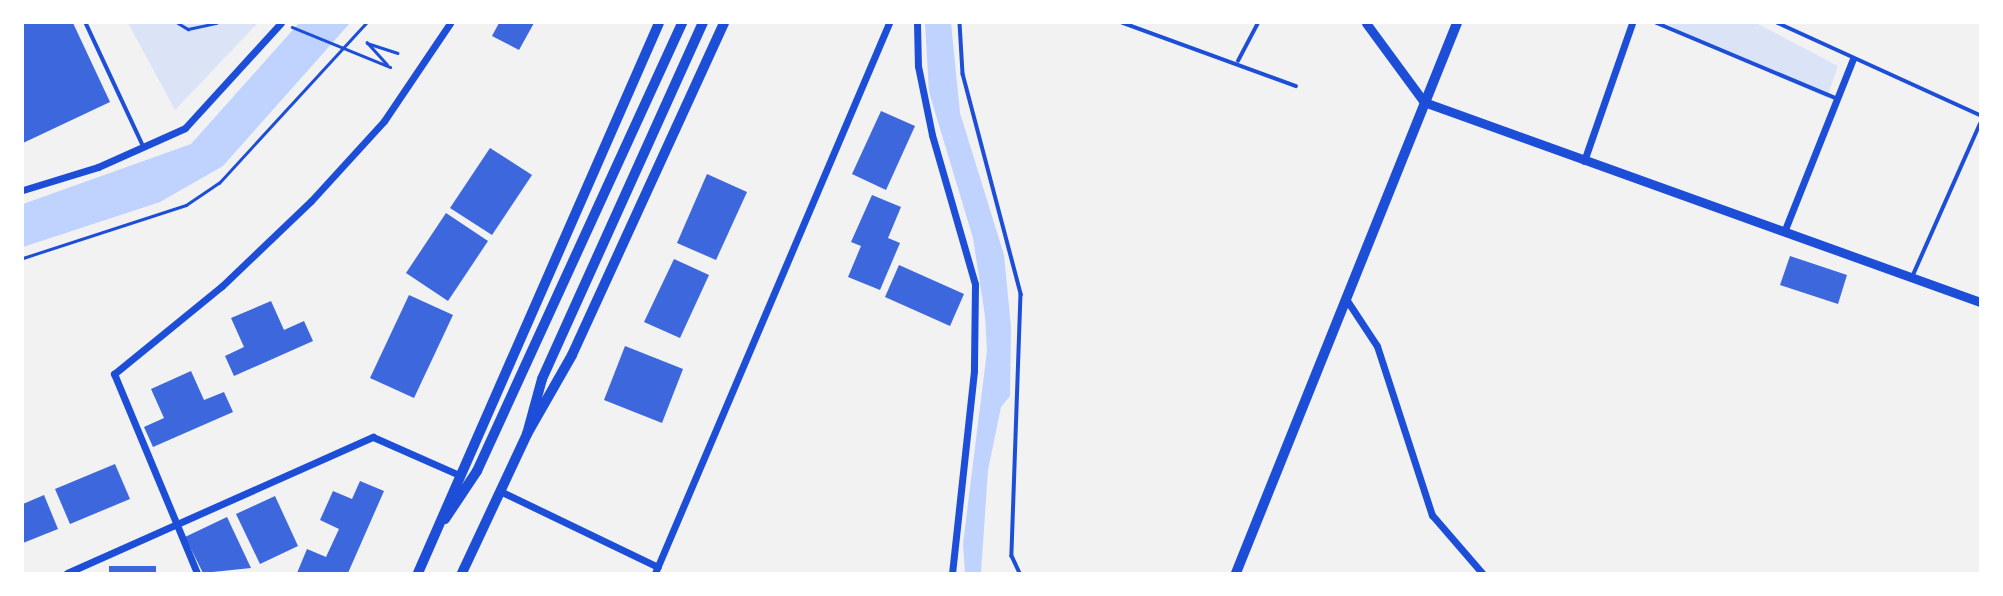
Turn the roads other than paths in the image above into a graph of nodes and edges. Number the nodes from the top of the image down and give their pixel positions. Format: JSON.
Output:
{"nodes":[{"id":1,"x":86,"y":23,"type":"edge"},
{"id":2,"x":281,"y":23,"type":"edge"},
{"id":3,"x":450,"y":23,"type":"edge"},
{"id":4,"x":659,"y":23,"type":"edge"},
{"id":5,"x":682,"y":23,"type":"edge"},
{"id":6,"x":703,"y":23,"type":"edge"},
{"id":7,"x":724,"y":23,"type":"edge"},
{"id":8,"x":889,"y":23,"type":"edge"},
{"id":9,"x":917,"y":23,"type":"edge"},
{"id":10,"x":960,"y":23,"type":"edge"},
{"id":11,"x":1123,"y":23,"type":"edge"},
{"id":12,"x":1258,"y":23,"type":"edge"},
{"id":13,"x":1366,"y":23,"type":"edge"},
{"id":14,"x":1457,"y":23,"type":"edge"},
{"id":15,"x":1632,"y":23,"type":"edge"},
{"id":16,"x":1657,"y":23,"type":"edge"},
{"id":17,"x":1778,"y":23,"type":"edge"},
{"id":18,"x":1138,"y":25,"type":"edge"},
{"id":19,"x":1853,"y":59,"type":"junction"},
{"id":20,"x":1238,"y":62,"type":"junction"},
{"id":21,"x":1296,"y":86,"type":"dead end"},
{"id":22,"x":1837,"y":99,"type":"junction"},
{"id":23,"x":1424,"y":102,"type":"junction"},
{"id":24,"x":1980,"y":115,"type":"edge"},
{"id":25,"x":1980,"y":124,"type":"edge"},
{"id":26,"x":144,"y":147,"type":"junction"},
{"id":27,"x":1584,"y":162,"type":"junction"},
{"id":28,"x":23,"y":190,"type":"edge"},
{"id":29,"x":1784,"y":232,"type":"junction"},
{"id":30,"x":1912,"y":277,"type":"junction"},
{"id":31,"x":1346,"y":299,"type":"junction"},
{"id":32,"x":1980,"y":302,"type":"edge"},
{"id":33,"x":527,"y":434,"type":"junction"},
{"id":34,"x":457,"y":474,"type":"junction"},
{"id":35,"x":500,"y":491,"type":"junction"},
{"id":36,"x":445,"y":519,"type":"junction"},
{"id":37,"x":176,"y":521,"type":"junction"},
{"id":38,"x":656,"y":570,"type":"edge"},
{"id":39,"x":67,"y":573,"type":"edge"},
{"id":40,"x":197,"y":573,"type":"edge"},
{"id":41,"x":418,"y":573,"type":"edge"},
{"id":42,"x":462,"y":573,"type":"edge"},
{"id":43,"x":952,"y":573,"type":"edge"},
{"id":44,"x":1020,"y":573,"type":"edge"},
{"id":45,"x":1237,"y":573,"type":"edge"},
{"id":46,"x":1482,"y":573,"type":"edge"}],
"edges":[{"from":1,"to":26,"type":"lane"},
{"from":2,"to":26,"type":"street"},
{"from":3,"to":37,"type":"street"},
{"from":4,"to":34,"type":"main road"},
{"from":5,"to":36,"type":"main road"},
{"from":6,"to":33,"type":"main road"},
{"from":7,"to":33,"type":"main road"},
{"from":8,"to":38,"type":"street"},
{"from":9,"to":43,"type":"street"},
{"from":10,"to":44,"type":"lane"},
{"from":11,"to":18,"type":"lane"},
{"from":12,"to":20,"type":"lane"},
{"from":13,"to":23,"type":"street"},
{"from":14,"to":23,"type":"main road"},
{"from":15,"to":27,"type":"street"},
{"from":16,"to":22,"type":"lane"},
{"from":17,"to":19,"type":"lane"},
{"from":18,"to":20,"type":"lane"},
{"from":19,"to":22,"type":"street"},
{"from":19,"to":24,"type":"lane"},
{"from":20,"to":21,"type":"lane"},
{"from":22,"to":29,"type":"street"},
{"from":23,"to":27,"type":"street"},
{"from":23,"to":31,"type":"main road"},
{"from":25,"to":30,"type":"lane"},
{"from":26,"to":28,"type":"street"},
{"from":27,"to":29,"type":"street"},
{"from":29,"to":30,"type":"street"},
{"from":30,"to":32,"type":"street"},
{"from":31,"to":45,"type":"main road"},
{"from":31,"to":46,"type":"street"},
{"from":33,"to":35,"type":"main road"},
{"from":34,"to":36,"type":"main road"},
{"from":34,"to":37,"type":"street"},
{"from":35,"to":38,"type":"street"},
{"from":35,"to":42,"type":"main road"},
{"from":36,"to":41,"type":"main road"},
{"from":37,"to":39,"type":"street"},
{"from":37,"to":40,"type":"street"}]}
